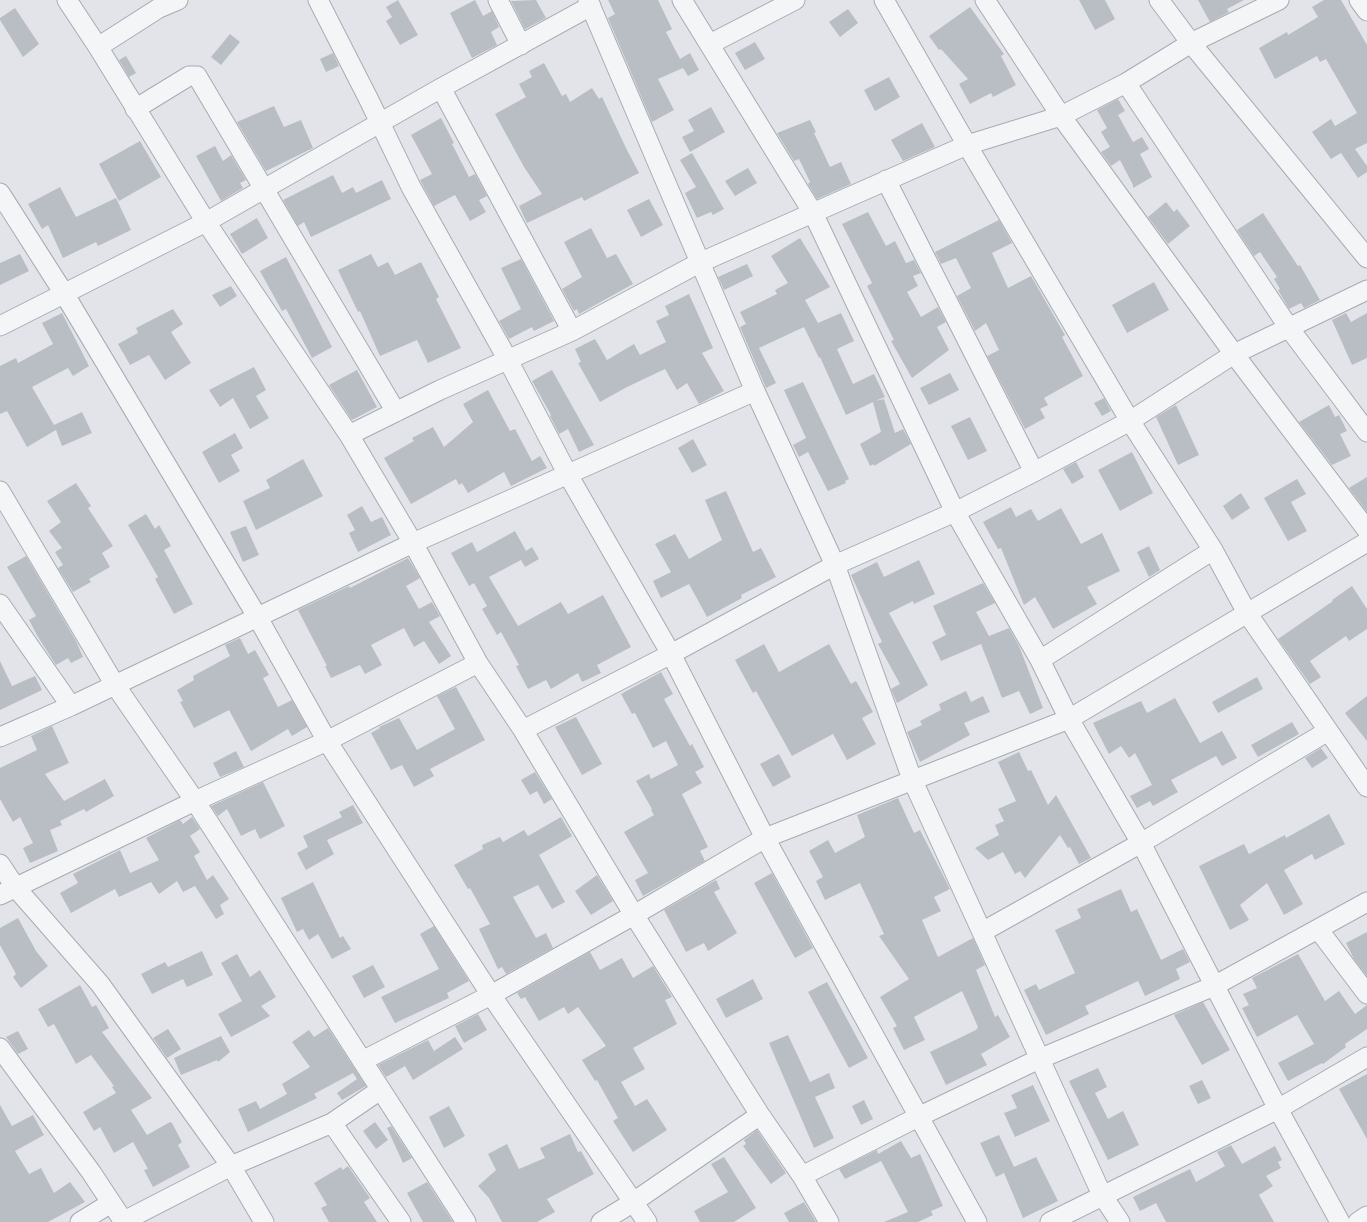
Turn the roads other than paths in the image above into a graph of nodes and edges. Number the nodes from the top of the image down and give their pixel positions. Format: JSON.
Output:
{"nodes":[{"id":1,"x":67,"y":0,"type":"edge"},
{"id":2,"x":178,"y":0,"type":"edge"},
{"id":3,"x":318,"y":0,"type":"edge"},
{"id":4,"x":498,"y":0,"type":"edge"},
{"id":5,"x":682,"y":0,"type":"edge"},
{"id":6,"x":795,"y":0,"type":"edge"},
{"id":7,"x":884,"y":0,"type":"edge"},
{"id":8,"x":985,"y":0,"type":"edge"},
{"id":9,"x":1159,"y":0,"type":"edge"},
{"id":10,"x":1279,"y":0,"type":"edge"},
{"id":11,"x":1359,"y":0,"type":"edge"},
{"id":12,"x":590,"y":3,"type":"edge"},
{"id":13,"x":157,"y":4,"type":"edge"},
{"id":14,"x":1367,"y":11,"type":"edge"},
{"id":15,"x":1191,"y":43,"type":"junction"},
{"id":16,"x":710,"y":44,"type":"junction"},
{"id":17,"x":521,"y":45,"type":"junction"},
{"id":18,"x":98,"y":47,"type":"junction"},
{"id":19,"x":1126,"y":83,"type":"junction"},
{"id":20,"x":441,"y":88,"type":"junction"},
{"id":21,"x":135,"y":110,"type":"junction"},
{"id":22,"x":1061,"y":116,"type":"junction"},
{"id":23,"x":380,"y":124,"type":"junction"},
{"id":24,"x":967,"y":145,"type":"junction"},
{"id":25,"x":886,"y":180,"type":"junction"},
{"id":26,"x":263,"y":189,"type":"junction"},
{"id":27,"x":0,"y":193,"type":"edge"},
{"id":28,"x":813,"y":213,"type":"junction"},
{"id":29,"x":206,"y":222,"type":"junction"},
{"id":30,"x":1367,"y":258,"type":"edge"},
{"id":31,"x":699,"y":263,"type":"junction"},
{"id":32,"x":1367,"y":290,"type":"edge"},
{"id":33,"x":65,"y":295,"type":"junction"},
{"id":34,"x":0,"y":326,"type":"edge"},
{"id":35,"x":1289,"y":328,"type":"junction"},
{"id":36,"x":572,"y":331,"type":"junction"},
{"id":37,"x":1234,"y":354,"type":"junction"},
{"id":38,"x":508,"y":360,"type":"junction"},
{"id":39,"x":755,"y":391,"type":"junction"},
{"id":40,"x":396,"y":412,"type":"junction"},
{"id":41,"x":1130,"y":421,"type":"junction"},
{"id":42,"x":1367,"y":432,"type":"edge"},
{"id":43,"x":349,"y":435,"type":"junction"},
{"id":44,"x":1034,"y":472,"type":"junction"},
{"id":45,"x":567,"y":473,"type":"junction"},
{"id":46,"x":0,"y":491,"type":"edge"},
{"id":47,"x":955,"y":512,"type":"junction"},
{"id":48,"x":1367,"y":530,"type":"edge"},
{"id":49,"x":1367,"y":542,"type":"edge"},
{"id":50,"x":413,"y":543,"type":"junction"},
{"id":51,"x":1213,"y":550,"type":"junction"},
{"id":52,"x":835,"y":565,"type":"junction"},
{"id":53,"x":0,"y":604,"type":"edge"},
{"id":54,"x":1248,"y":613,"type":"junction"},
{"id":55,"x":258,"y":618,"type":"junction"},
{"id":56,"x":671,"y":654,"type":"junction"},
{"id":57,"x":1040,"y":660,"type":"junction"},
{"id":58,"x":478,"y":663,"type":"junction"},
{"id":59,"x":115,"y":684,"type":"junction"},
{"id":60,"x":72,"y":706,"type":"junction"},
{"id":61,"x":1069,"y":719,"type":"junction"},
{"id":62,"x":523,"y":730,"type":"junction"},
{"id":63,"x":1328,"y":731,"type":"junction"},
{"id":64,"x":0,"y":736,"type":"edge"},
{"id":65,"x":327,"y":741,"type":"junction"},
{"id":66,"x":912,"y":779,"type":"junction"},
{"id":67,"x":1367,"y":787,"type":"edge"},
{"id":68,"x":195,"y":801,"type":"junction"},
{"id":69,"x":765,"y":838,"type":"junction"},
{"id":70,"x":1141,"y":842,"type":"junction"},
{"id":71,"x":0,"y":864,"type":"edge"},
{"id":72,"x":8,"y":892,"type":"edge"},
{"id":73,"x":1367,"y":902,"type":"edge"},
{"id":74,"x":634,"y":915,"type":"junction"},
{"id":75,"x":1318,"y":929,"type":"junction"},
{"id":76,"x":982,"y":932,"type":"junction"},
{"id":77,"x":1214,"y":986,"type":"junction"},
{"id":78,"x":1367,"y":994,"type":"edge"},
{"id":79,"x":491,"y":995,"type":"junction"},
{"id":80,"x":0,"y":1048,"type":"edge"},
{"id":81,"x":1367,"y":1057,"type":"edge"},
{"id":82,"x":1038,"y":1059,"type":"junction"},
{"id":83,"x":362,"y":1062,"type":"junction"},
{"id":84,"x":380,"y":1090,"type":"junction"},
{"id":85,"x":1278,"y":1109,"type":"junction"},
{"id":86,"x":760,"y":1115,"type":"junction"},
{"id":87,"x":918,"y":1117,"type":"junction"},
{"id":88,"x":332,"y":1123,"type":"junction"},
{"id":89,"x":231,"y":1166,"type":"junction"},
{"id":90,"x":802,"y":1176,"type":"junction"},
{"id":91,"x":1102,"y":1195,"type":"junction"},
{"id":92,"x":111,"y":1203,"type":"junction"},
{"id":93,"x":632,"y":1203,"type":"junction"},
{"id":94,"x":1367,"y":1216,"type":"edge"},
{"id":95,"x":124,"y":1221,"type":"edge"},
{"id":96,"x":80,"y":1222,"type":"edge"},
{"id":97,"x":264,"y":1222,"type":"edge"},
{"id":98,"x":401,"y":1222,"type":"edge"},
{"id":99,"x":466,"y":1222,"type":"edge"},
{"id":100,"x":601,"y":1222,"type":"edge"},
{"id":101,"x":647,"y":1222,"type":"edge"},
{"id":102,"x":829,"y":1222,"type":"edge"},
{"id":103,"x":977,"y":1222,"type":"edge"},
{"id":104,"x":1050,"y":1222,"type":"edge"},
{"id":105,"x":1120,"y":1222,"type":"edge"},
{"id":106,"x":1340,"y":1222,"type":"edge"},
{"id":107,"x":1358,"y":1222,"type":"edge"}],
"edges":[{"from":1,"to":18,"type":"street"},
{"from":2,"to":13,"type":"street"},
{"from":3,"to":23,"type":"street"},
{"from":4,"to":17,"type":"street"},
{"from":5,"to":16,"type":"street"},
{"from":6,"to":16,"type":"street"},
{"from":7,"to":24,"type":"street"},
{"from":8,"to":22,"type":"street"},
{"from":9,"to":15,"type":"street"},
{"from":10,"to":15,"type":"street"},
{"from":11,"to":14,"type":"street"},
{"from":12,"to":17,"type":"street"},
{"from":12,"to":31,"type":"street"},
{"from":13,"to":18,"type":"street"},
{"from":15,"to":19,"type":"street"},
{"from":15,"to":30,"type":"street"},
{"from":16,"to":28,"type":"street"},
{"from":17,"to":20,"type":"street"},
{"from":18,"to":21,"type":"street"},
{"from":19,"to":22,"type":"street"},
{"from":19,"to":35,"type":"street"},
{"from":20,"to":23,"type":"street"},
{"from":20,"to":36,"type":"street"},
{"from":21,"to":26,"type":"street"},
{"from":21,"to":29,"type":"street"},
{"from":22,"to":24,"type":"street"},
{"from":22,"to":37,"type":"street"},
{"from":23,"to":26,"type":"street"},
{"from":23,"to":38,"type":"street"},
{"from":24,"to":25,"type":"street"},
{"from":24,"to":41,"type":"street"},
{"from":25,"to":28,"type":"street"},
{"from":25,"to":44,"type":"street"},
{"from":26,"to":29,"type":"street"},
{"from":26,"to":40,"type":"street"},
{"from":27,"to":33,"type":"street"},
{"from":28,"to":31,"type":"street"},
{"from":28,"to":47,"type":"street"},
{"from":29,"to":33,"type":"street"},
{"from":29,"to":43,"type":"street"},
{"from":31,"to":36,"type":"street"},
{"from":31,"to":39,"type":"street"},
{"from":32,"to":35,"type":"street"},
{"from":33,"to":34,"type":"street"},
{"from":33,"to":55,"type":"street"},
{"from":35,"to":37,"type":"street"},
{"from":35,"to":42,"type":"street"},
{"from":36,"to":38,"type":"street"},
{"from":37,"to":41,"type":"street"},
{"from":37,"to":48,"type":"street"},
{"from":38,"to":40,"type":"street"},
{"from":38,"to":45,"type":"street"},
{"from":39,"to":45,"type":"street"},
{"from":39,"to":52,"type":"street"},
{"from":40,"to":43,"type":"street"},
{"from":41,"to":44,"type":"street"},
{"from":41,"to":51,"type":"street"},
{"from":43,"to":50,"type":"street"},
{"from":44,"to":47,"type":"street"},
{"from":45,"to":50,"type":"street"},
{"from":45,"to":56,"type":"street"},
{"from":46,"to":59,"type":"street"},
{"from":47,"to":52,"type":"street"},
{"from":47,"to":57,"type":"street"},
{"from":49,"to":54,"type":"street"},
{"from":50,"to":55,"type":"street"},
{"from":50,"to":58,"type":"street"},
{"from":51,"to":54,"type":"street"},
{"from":51,"to":57,"type":"street"},
{"from":52,"to":56,"type":"street"},
{"from":52,"to":66,"type":"street"},
{"from":53,"to":60,"type":"street"},
{"from":54,"to":61,"type":"street"},
{"from":54,"to":63,"type":"street"},
{"from":55,"to":59,"type":"street"},
{"from":55,"to":65,"type":"street"},
{"from":56,"to":62,"type":"street"},
{"from":56,"to":69,"type":"street"},
{"from":57,"to":61,"type":"street"},
{"from":58,"to":62,"type":"street"},
{"from":58,"to":65,"type":"street"},
{"from":59,"to":60,"type":"street"},
{"from":59,"to":68,"type":"street"},
{"from":60,"to":64,"type":"street"},
{"from":61,"to":66,"type":"street"},
{"from":61,"to":70,"type":"street"},
{"from":62,"to":74,"type":"street"},
{"from":63,"to":67,"type":"street"},
{"from":63,"to":70,"type":"street"},
{"from":65,"to":68,"type":"street"},
{"from":65,"to":79,"type":"street"},
{"from":66,"to":69,"type":"street"},
{"from":66,"to":76,"type":"street"},
{"from":68,"to":72,"type":"street"},
{"from":68,"to":83,"type":"street"},
{"from":69,"to":74,"type":"street"},
{"from":69,"to":87,"type":"street"},
{"from":70,"to":76,"type":"street"},
{"from":70,"to":77,"type":"street"},
{"from":71,"to":72,"type":"street"},
{"from":72,"to":89,"type":"street"},
{"from":73,"to":75,"type":"street"},
{"from":74,"to":79,"type":"street"},
{"from":74,"to":86,"type":"street"},
{"from":75,"to":77,"type":"street"},
{"from":75,"to":78,"type":"street"},
{"from":76,"to":82,"type":"street"},
{"from":77,"to":82,"type":"street"},
{"from":77,"to":85,"type":"street"},
{"from":79,"to":83,"type":"street"},
{"from":79,"to":93,"type":"street"},
{"from":80,"to":92,"type":"street"},
{"from":81,"to":85,"type":"street"},
{"from":82,"to":87,"type":"street"},
{"from":82,"to":91,"type":"street"},
{"from":83,"to":84,"type":"street"},
{"from":84,"to":88,"type":"street"},
{"from":84,"to":99,"type":"street"},
{"from":85,"to":91,"type":"street"},
{"from":85,"to":106,"type":"street"},
{"from":86,"to":90,"type":"street"},
{"from":86,"to":93,"type":"street"},
{"from":87,"to":90,"type":"street"},
{"from":87,"to":103,"type":"street"},
{"from":88,"to":89,"type":"street"},
{"from":88,"to":98,"type":"street"},
{"from":89,"to":95,"type":"street"},
{"from":89,"to":97,"type":"street"},
{"from":90,"to":102,"type":"street"},
{"from":91,"to":104,"type":"street"},
{"from":91,"to":105,"type":"street"},
{"from":92,"to":95,"type":"street"},
{"from":92,"to":96,"type":"street"},
{"from":93,"to":100,"type":"street"},
{"from":93,"to":101,"type":"street"},
{"from":94,"to":107,"type":"street"}]}
